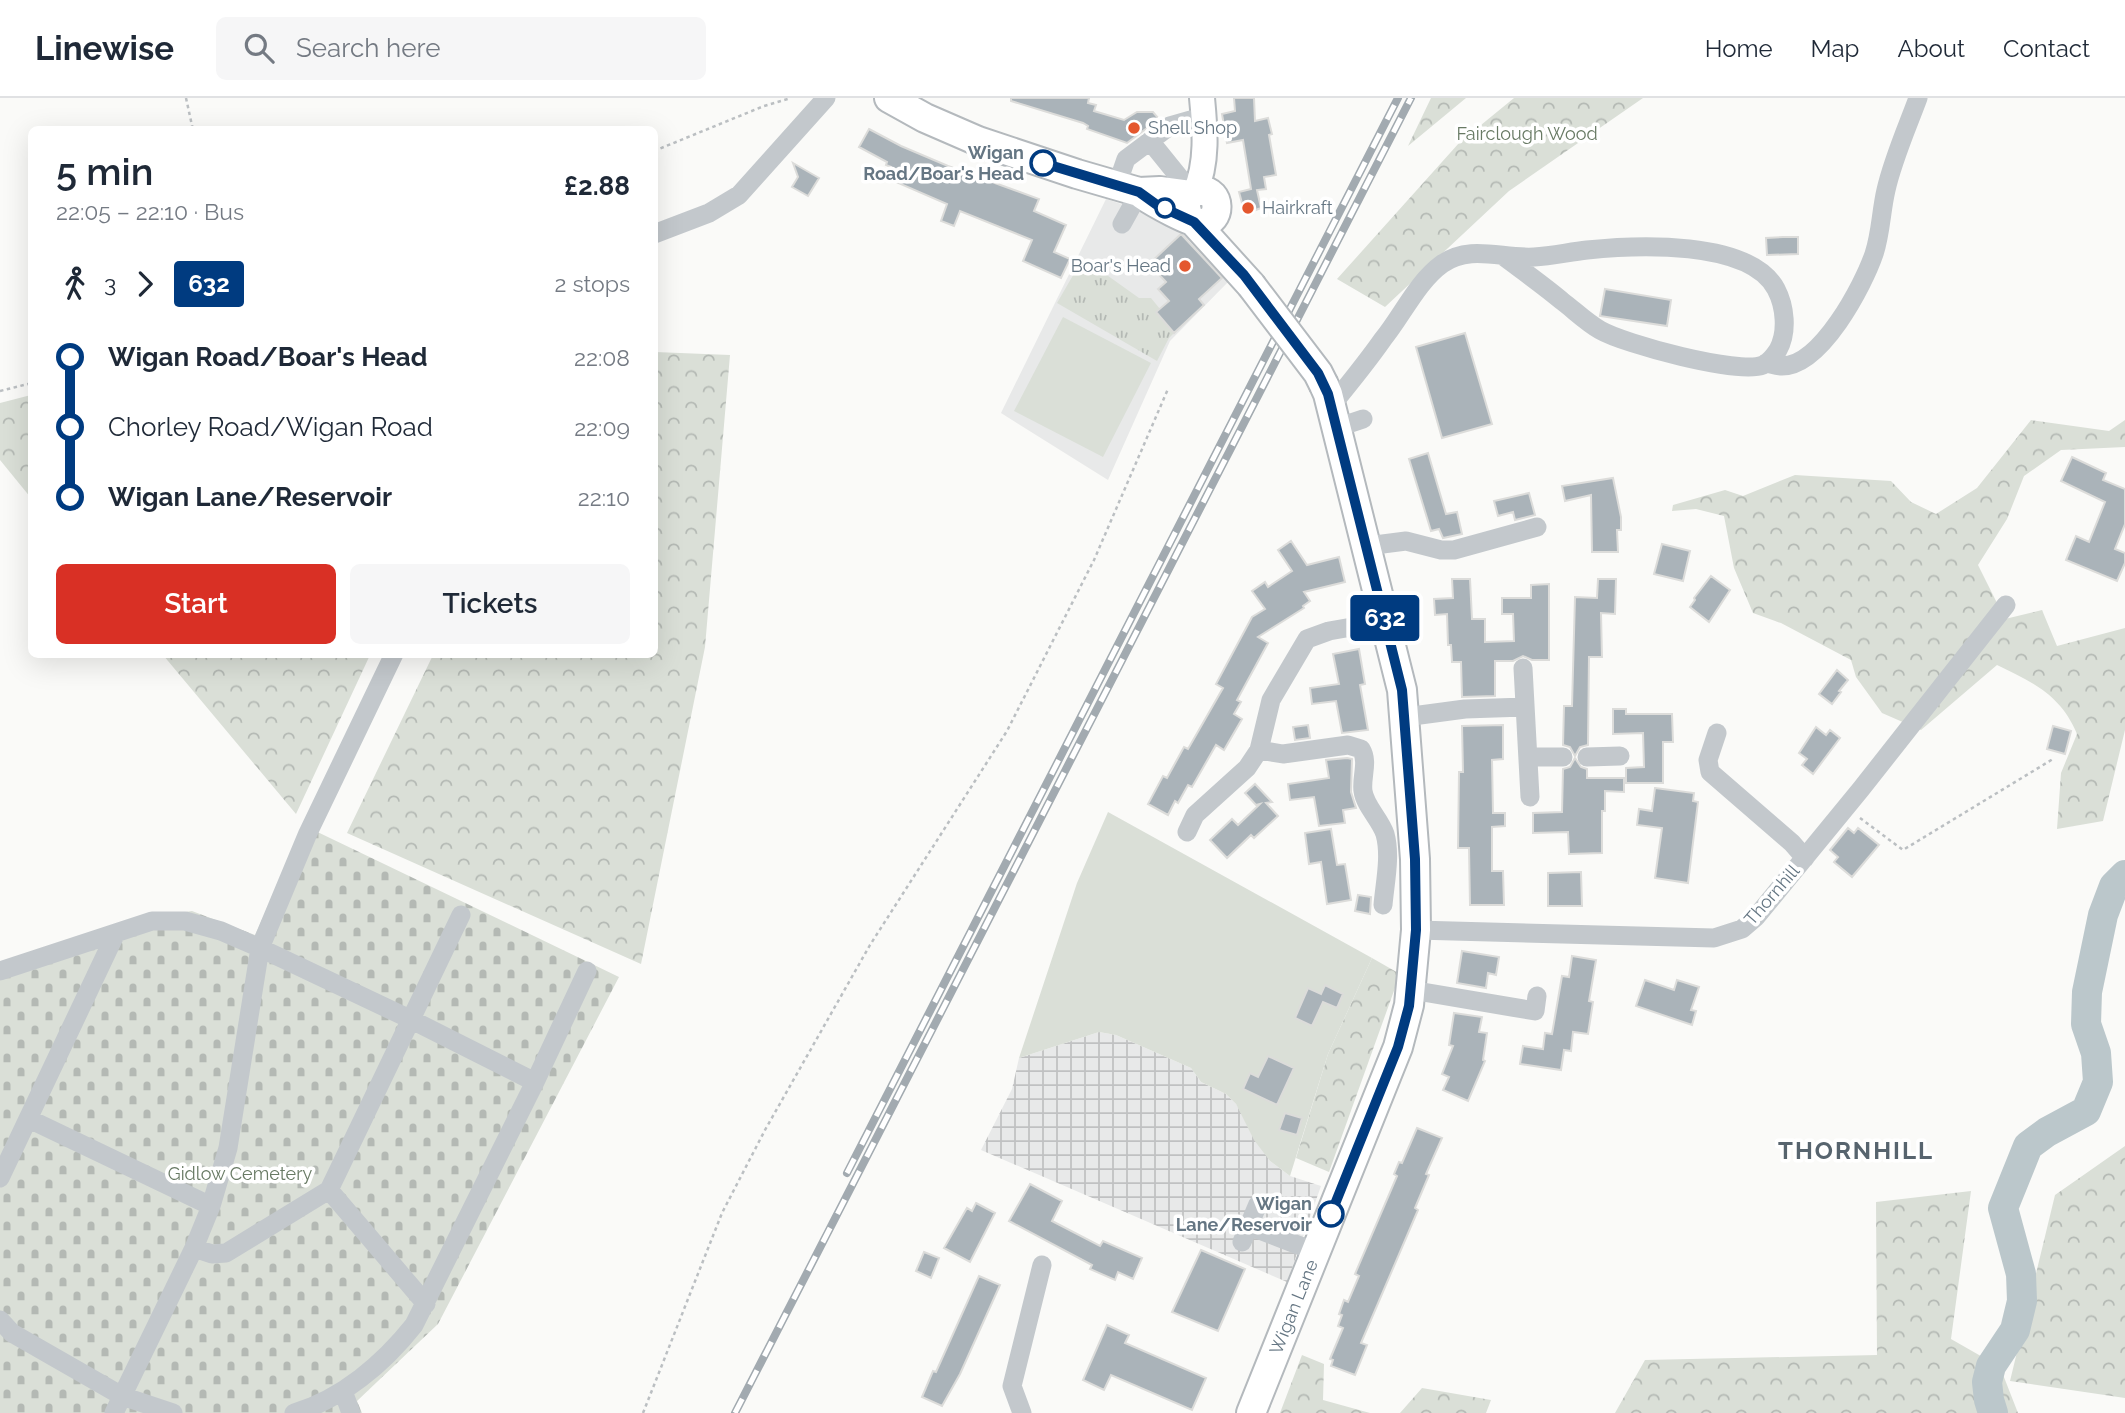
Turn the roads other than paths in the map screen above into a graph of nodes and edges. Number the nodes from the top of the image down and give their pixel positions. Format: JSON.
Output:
{"nodes":[{"id":1,"x":826,"y":98,"type":"edge"},
{"id":2,"x":889,"y":98,"type":"edge"},
{"id":3,"x":1918,"y":98,"type":"edge"},
{"id":4,"x":1204,"y":118,"type":"edge"},
{"id":5,"x":1150,"y":141,"type":"junction"},
{"id":6,"x":1131,"y":189,"type":"junction"},
{"id":7,"x":1199,"y":205,"type":"junction"},
{"id":8,"x":1122,"y":224,"type":"dead end"},
{"id":9,"x":658,"y":232,"type":"edge"},
{"id":10,"x":1503,"y":256,"type":"junction"},
{"id":11,"x":1766,"y":363,"type":"junction"},
{"id":12,"x":1330,"y":406,"type":"junction"},
{"id":13,"x":1363,"y":419,"type":"dead end"},
{"id":14,"x":1537,"y":527,"type":"dead end"},
{"id":15,"x":1367,"y":546,"type":"junction"},
{"id":16,"x":2006,"y":605,"type":"dead end"},
{"id":17,"x":1386,"y":621,"type":"junction"},
{"id":18,"x":392,"y":658,"type":"edge"},
{"id":19,"x":1523,"y":667,"type":"dead end"},
{"id":20,"x":1525,"y":707,"type":"junction"},
{"id":21,"x":1405,"y":716,"type":"junction"},
{"id":22,"x":1717,"y":733,"type":"dead end"},
{"id":23,"x":1259,"y":750,"type":"junction"},
{"id":24,"x":1620,"y":756,"type":"dead end"},
{"id":25,"x":1528,"y":757,"type":"junction"},
{"id":26,"x":1563,"y":757,"type":"dead end"},
{"id":27,"x":1587,"y":757,"type":"dead end"},
{"id":28,"x":1530,"y":797,"type":"dead end"},
{"id":29,"x":1187,"y":832,"type":"dead end"},
{"id":30,"x":1805,"y":858,"type":"junction"},
{"id":31,"x":1383,"y":905,"type":"dead end"},
{"id":32,"x":461,"y":915,"type":"dead end"},
{"id":33,"x":1416,"y":930,"type":"junction"},
{"id":34,"x":116,"y":933,"type":"junction"},
{"id":35,"x":260,"y":948,"type":"junction"},
{"id":36,"x":0,"y":971,"type":"edge"},
{"id":37,"x":587,"y":971,"type":"dead end"},
{"id":38,"x":1411,"y":990,"type":"junction"},
{"id":39,"x":1537,"y":996,"type":"dead end"},
{"id":40,"x":410,"y":1019,"type":"junction"},
{"id":41,"x":535,"y":1082,"type":"junction"},
{"id":42,"x":29,"y":1119,"type":"junction"},
{"id":43,"x":0,"y":1178,"type":"edge"},
{"id":44,"x":329,"y":1190,"type":"junction"},
{"id":45,"x":1258,"y":1204,"type":"dead end"},
{"id":46,"x":211,"y":1206,"type":"junction"},
{"id":47,"x":194,"y":1248,"type":"junction"},
{"id":48,"x":1315,"y":1252,"type":"junction"},
{"id":49,"x":1042,"y":1265,"type":"dead end"},
{"id":50,"x":426,"y":1304,"type":"junction"},
{"id":51,"x":0,"y":1320,"type":"edge"},
{"id":52,"x":343,"y":1391,"type":"junction"},
{"id":53,"x":118,"y":1405,"type":"edge"},
{"id":54,"x":173,"y":1413,"type":"edge"},
{"id":55,"x":294,"y":1413,"type":"edge"},
{"id":56,"x":351,"y":1413,"type":"edge"},
{"id":57,"x":1022,"y":1413,"type":"edge"},
{"id":58,"x":1251,"y":1413,"type":"edge"}],
"edges":[{"from":1,"to":9,"type":"street"},
{"from":2,"to":6,"type":"highway"},
{"from":3,"to":11,"type":"street"},
{"from":4,"to":5,"type":"street"},
{"from":4,"to":7,"type":"main road"},
{"from":5,"to":6,"type":"street"},
{"from":5,"to":7,"type":"street"},
{"from":6,"to":7,"type":"highway"},
{"from":6,"to":8,"type":"street"},
{"from":7,"to":12,"type":"highway","name":"Wigan Lane","bridge":true},
{"from":10,"to":11,"type":"street"},
{"from":10,"to":11,"type":"street"},
{"from":10,"to":12,"type":"street"},
{"from":12,"to":13,"type":"street"},
{"from":12,"to":15,"type":"highway","name":"Wigan Lane"},
{"from":14,"to":15,"type":"street"},
{"from":15,"to":17,"type":"highway","name":"Wigan Lane"},
{"from":16,"to":30,"type":"street","name":"Thornhill"},
{"from":17,"to":21,"type":"highway","name":"Wigan Lane"},
{"from":17,"to":23,"type":"street"},
{"from":18,"to":35,"type":"street"},
{"from":19,"to":20,"type":"street"},
{"from":20,"to":21,"type":"street"},
{"from":20,"to":25,"type":"street"},
{"from":21,"to":33,"type":"highway","name":"Wigan Lane"},
{"from":22,"to":30,"type":"street"},
{"from":23,"to":29,"type":"street"},
{"from":23,"to":31,"type":"street"},
{"from":24,"to":27,"type":"street"},
{"from":25,"to":26,"type":"street"},
{"from":25,"to":28,"type":"street"},
{"from":30,"to":33,"type":"street","name":"Thornhill"},
{"from":32,"to":40,"type":"street"},
{"from":33,"to":38,"type":"highway","name":"Wigan Lane"},
{"from":34,"to":35,"type":"street"},
{"from":34,"to":36,"type":"street"},
{"from":34,"to":42,"type":"street"},
{"from":35,"to":40,"type":"street"},
{"from":35,"to":46,"type":"street"},
{"from":37,"to":41,"type":"street"},
{"from":38,"to":39,"type":"street"},
{"from":38,"to":48,"type":"highway","name":"Wigan Lane"},
{"from":40,"to":41,"type":"street"},
{"from":40,"to":44,"type":"street"},
{"from":41,"to":50,"type":"street"},
{"from":42,"to":43,"type":"street"},
{"from":42,"to":46,"type":"street"},
{"from":44,"to":47,"type":"street"},
{"from":44,"to":50,"type":"street"},
{"from":45,"to":48,"type":"street"},
{"from":46,"to":47,"type":"street"},
{"from":47,"to":53,"type":"street"},
{"from":48,"to":58,"type":"highway","name":"Wigan Lane"},
{"from":49,"to":57,"type":"street"},
{"from":50,"to":52,"type":"street"},
{"from":51,"to":53,"type":"street"},
{"from":52,"to":55,"type":"street"},
{"from":52,"to":56,"type":"street"},
{"from":53,"to":54,"type":"street"}]}
